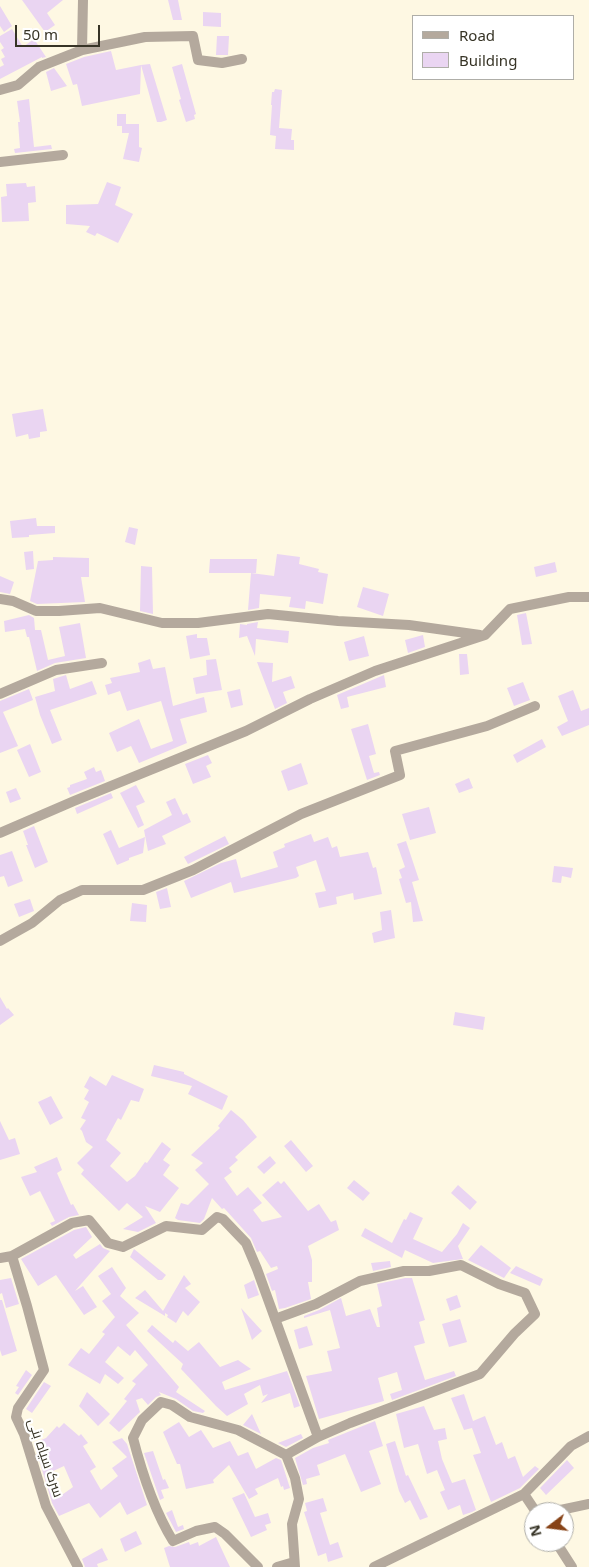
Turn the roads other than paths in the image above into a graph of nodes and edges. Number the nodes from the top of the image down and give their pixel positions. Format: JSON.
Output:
{"nodes":[{"id":1,"x":83,"y":0,"type":"edge"},
{"id":2,"x":82,"y":50,"type":"junction"},
{"id":3,"x":242,"y":59,"type":"dead end"},
{"id":4,"x":0,"y":90,"type":"edge"},
{"id":5,"x":63,"y":155,"type":"dead end"},
{"id":6,"x":0,"y":162,"type":"edge"},
{"id":7,"x":589,"y":597,"type":"edge"},
{"id":8,"x":0,"y":599,"type":"edge"},
{"id":9,"x":485,"y":635,"type":"junction"},
{"id":10,"x":102,"y":663,"type":"dead end"},
{"id":11,"x":0,"y":694,"type":"edge"},
{"id":12,"x":535,"y":706,"type":"dead end"},
{"id":13,"x":0,"y":833,"type":"edge"},
{"id":14,"x":0,"y":941,"type":"edge"},
{"id":15,"x":12,"y":1256,"type":"junction"},
{"id":16,"x":0,"y":1258,"type":"edge"},
{"id":17,"x":275,"y":1319,"type":"junction"},
{"id":18,"x":589,"y":1436,"type":"edge"},
{"id":19,"x":318,"y":1437,"type":"junction"},
{"id":20,"x":286,"y":1455,"type":"junction"},
{"id":21,"x":524,"y":1494,"type":"junction"},
{"id":22,"x":529,"y":1502,"type":"edge"},
{"id":23,"x":589,"y":1504,"type":"edge"},
{"id":24,"x":574,"y":1507,"type":"edge"},
{"id":25,"x":562,"y":1552,"type":"edge"},
{"id":26,"x":294,"y":1564,"type":"edge"},
{"id":27,"x":78,"y":1567,"type":"edge"},
{"id":28,"x":258,"y":1567,"type":"edge"},
{"id":29,"x":276,"y":1567,"type":"edge"},
{"id":30,"x":374,"y":1567,"type":"edge"},
{"id":31,"x":572,"y":1567,"type":"edge"}],
"edges":[{"from":1,"to":2,"type":"street"},
{"from":2,"to":3,"type":"street"},
{"from":2,"to":4,"type":"street"},
{"from":5,"to":6,"type":"street"},
{"from":7,"to":9,"type":"street"},
{"from":8,"to":9,"type":"street"},
{"from":9,"to":13,"type":"street"},
{"from":10,"to":11,"type":"street"},
{"from":12,"to":14,"type":"street"},
{"from":15,"to":16,"type":"street"},
{"from":15,"to":17,"type":"street"},
{"from":15,"to":27,"type":"street","name":"سرک سیاه بنی"},
{"from":17,"to":19,"type":"street"},
{"from":17,"to":19,"type":"street"},
{"from":18,"to":21,"type":"street"},
{"from":19,"to":20,"type":"street"},
{"from":20,"to":26,"type":"street"},
{"from":20,"to":28,"type":"street"},
{"from":21,"to":22,"type":"street"},
{"from":21,"to":30,"type":"street"},
{"from":23,"to":24,"type":"street"},
{"from":25,"to":31,"type":"street"},
{"from":26,"to":29,"type":"street"}]}
